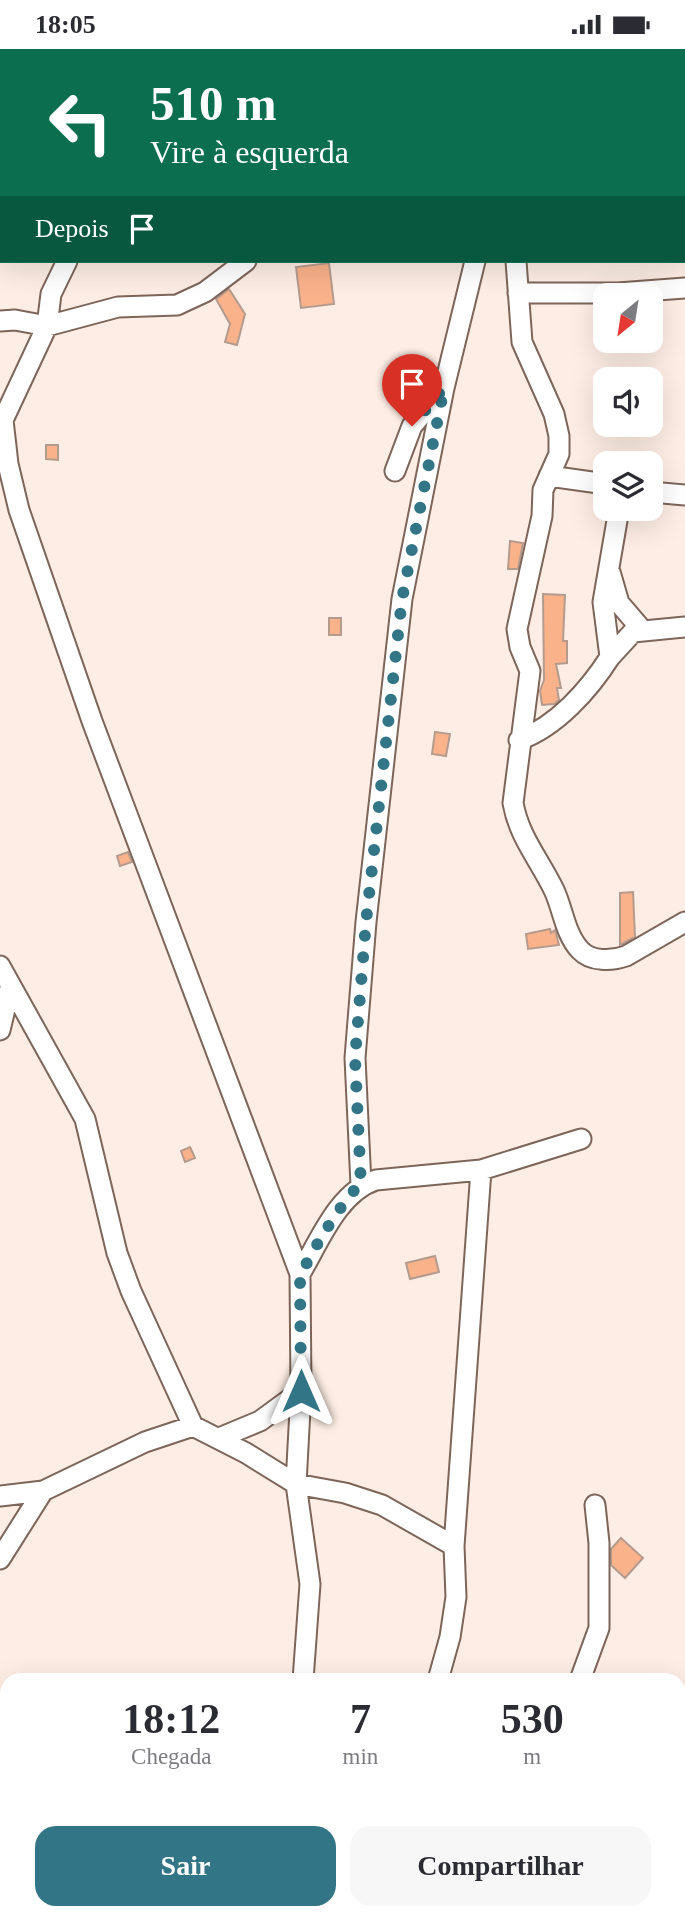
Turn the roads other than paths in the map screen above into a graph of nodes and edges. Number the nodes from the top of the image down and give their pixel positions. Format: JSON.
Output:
{"nodes":[{"id":1,"x":66,"y":263,"type":"edge"},
{"id":2,"x":243,"y":263,"type":"edge"},
{"id":3,"x":475,"y":263,"type":"edge"},
{"id":4,"x":516,"y":263,"type":"edge"},
{"id":5,"x":685,"y":288,"type":"edge"},
{"id":6,"x":518,"y":293,"type":"junction"},
{"id":7,"x":0,"y":321,"type":"edge"},
{"id":8,"x":47,"y":326,"type":"junction"},
{"id":9,"x":444,"y":388,"type":"junction"},
{"id":10,"x":2,"y":415,"type":"edge"},
{"id":11,"x":395,"y":471,"type":"dead end"},
{"id":12,"x":549,"y":476,"type":"junction"},
{"id":13,"x":593,"y":482,"type":"edge"},
{"id":14,"x":663,"y":493,"type":"edge"},
{"id":15,"x":685,"y":495,"type":"edge"},
{"id":16,"x":617,"y":521,"type":"edge"},
{"id":17,"x":608,"y":566,"type":"junction"},
{"id":18,"x":685,"y":627,"type":"edge"},
{"id":19,"x":643,"y":631,"type":"junction"},
{"id":20,"x":610,"y":657,"type":"junction"},
{"id":21,"x":519,"y":740,"type":"junction"},
{"id":22,"x":685,"y":922,"type":"edge"},
{"id":23,"x":0,"y":966,"type":"edge"},
{"id":24,"x":10,"y":988,"type":"junction"},
{"id":25,"x":0,"y":1030,"type":"edge"},
{"id":26,"x":582,"y":1139,"type":"dead end"},
{"id":27,"x":481,"y":1170,"type":"junction"},
{"id":28,"x":361,"y":1185,"type":"junction"},
{"id":29,"x":300,"y":1275,"type":"junction"},
{"id":30,"x":301,"y":1391,"type":"junction"},
{"id":31,"x":193,"y":1426,"type":"junction"},
{"id":32,"x":219,"y":1438,"type":"junction"},
{"id":33,"x":296,"y":1484,"type":"junction"},
{"id":34,"x":43,"y":1491,"type":"junction"},
{"id":35,"x":0,"y":1496,"type":"edge"},
{"id":36,"x":595,"y":1505,"type":"dead end"},
{"id":37,"x":454,"y":1546,"type":"junction"},
{"id":38,"x":0,"y":1559,"type":"edge"},
{"id":39,"x":304,"y":1673,"type":"edge"},
{"id":40,"x":440,"y":1673,"type":"edge"},
{"id":41,"x":583,"y":1673,"type":"edge"}],
"edges":[{"from":1,"to":8,"type":"street"},
{"from":2,"to":8,"type":"street"},
{"from":3,"to":9,"type":"street"},
{"from":4,"to":6,"type":"street"},
{"from":5,"to":6,"type":"street"},
{"from":6,"to":12,"type":"street"},
{"from":7,"to":8,"type":"street"},
{"from":8,"to":10,"type":"street"},
{"from":9,"to":11,"type":"street"},
{"from":9,"to":28,"type":"street"},
{"from":10,"to":29,"type":"street"},
{"from":12,"to":13,"type":"street"},
{"from":12,"to":21,"type":"street"},
{"from":14,"to":15,"type":"street"},
{"from":16,"to":17,"type":"street"},
{"from":17,"to":19,"type":"street"},
{"from":17,"to":20,"type":"street"},
{"from":18,"to":19,"type":"street"},
{"from":19,"to":20,"type":"street"},
{"from":20,"to":21,"type":"street"},
{"from":21,"to":22,"type":"street"},
{"from":23,"to":24,"type":"street"},
{"from":24,"to":25,"type":"street"},
{"from":24,"to":31,"type":"street"},
{"from":26,"to":27,"type":"street"},
{"from":27,"to":28,"type":"street"},
{"from":27,"to":37,"type":"street"},
{"from":28,"to":29,"type":"street"},
{"from":29,"to":30,"type":"street"},
{"from":30,"to":32,"type":"street"},
{"from":30,"to":33,"type":"street"},
{"from":31,"to":32,"type":"street"},
{"from":31,"to":34,"type":"street"},
{"from":32,"to":33,"type":"street"},
{"from":33,"to":37,"type":"street"},
{"from":33,"to":39,"type":"street"},
{"from":34,"to":35,"type":"street"},
{"from":34,"to":38,"type":"street"},
{"from":36,"to":41,"type":"street"},
{"from":37,"to":40,"type":"street"}]}
